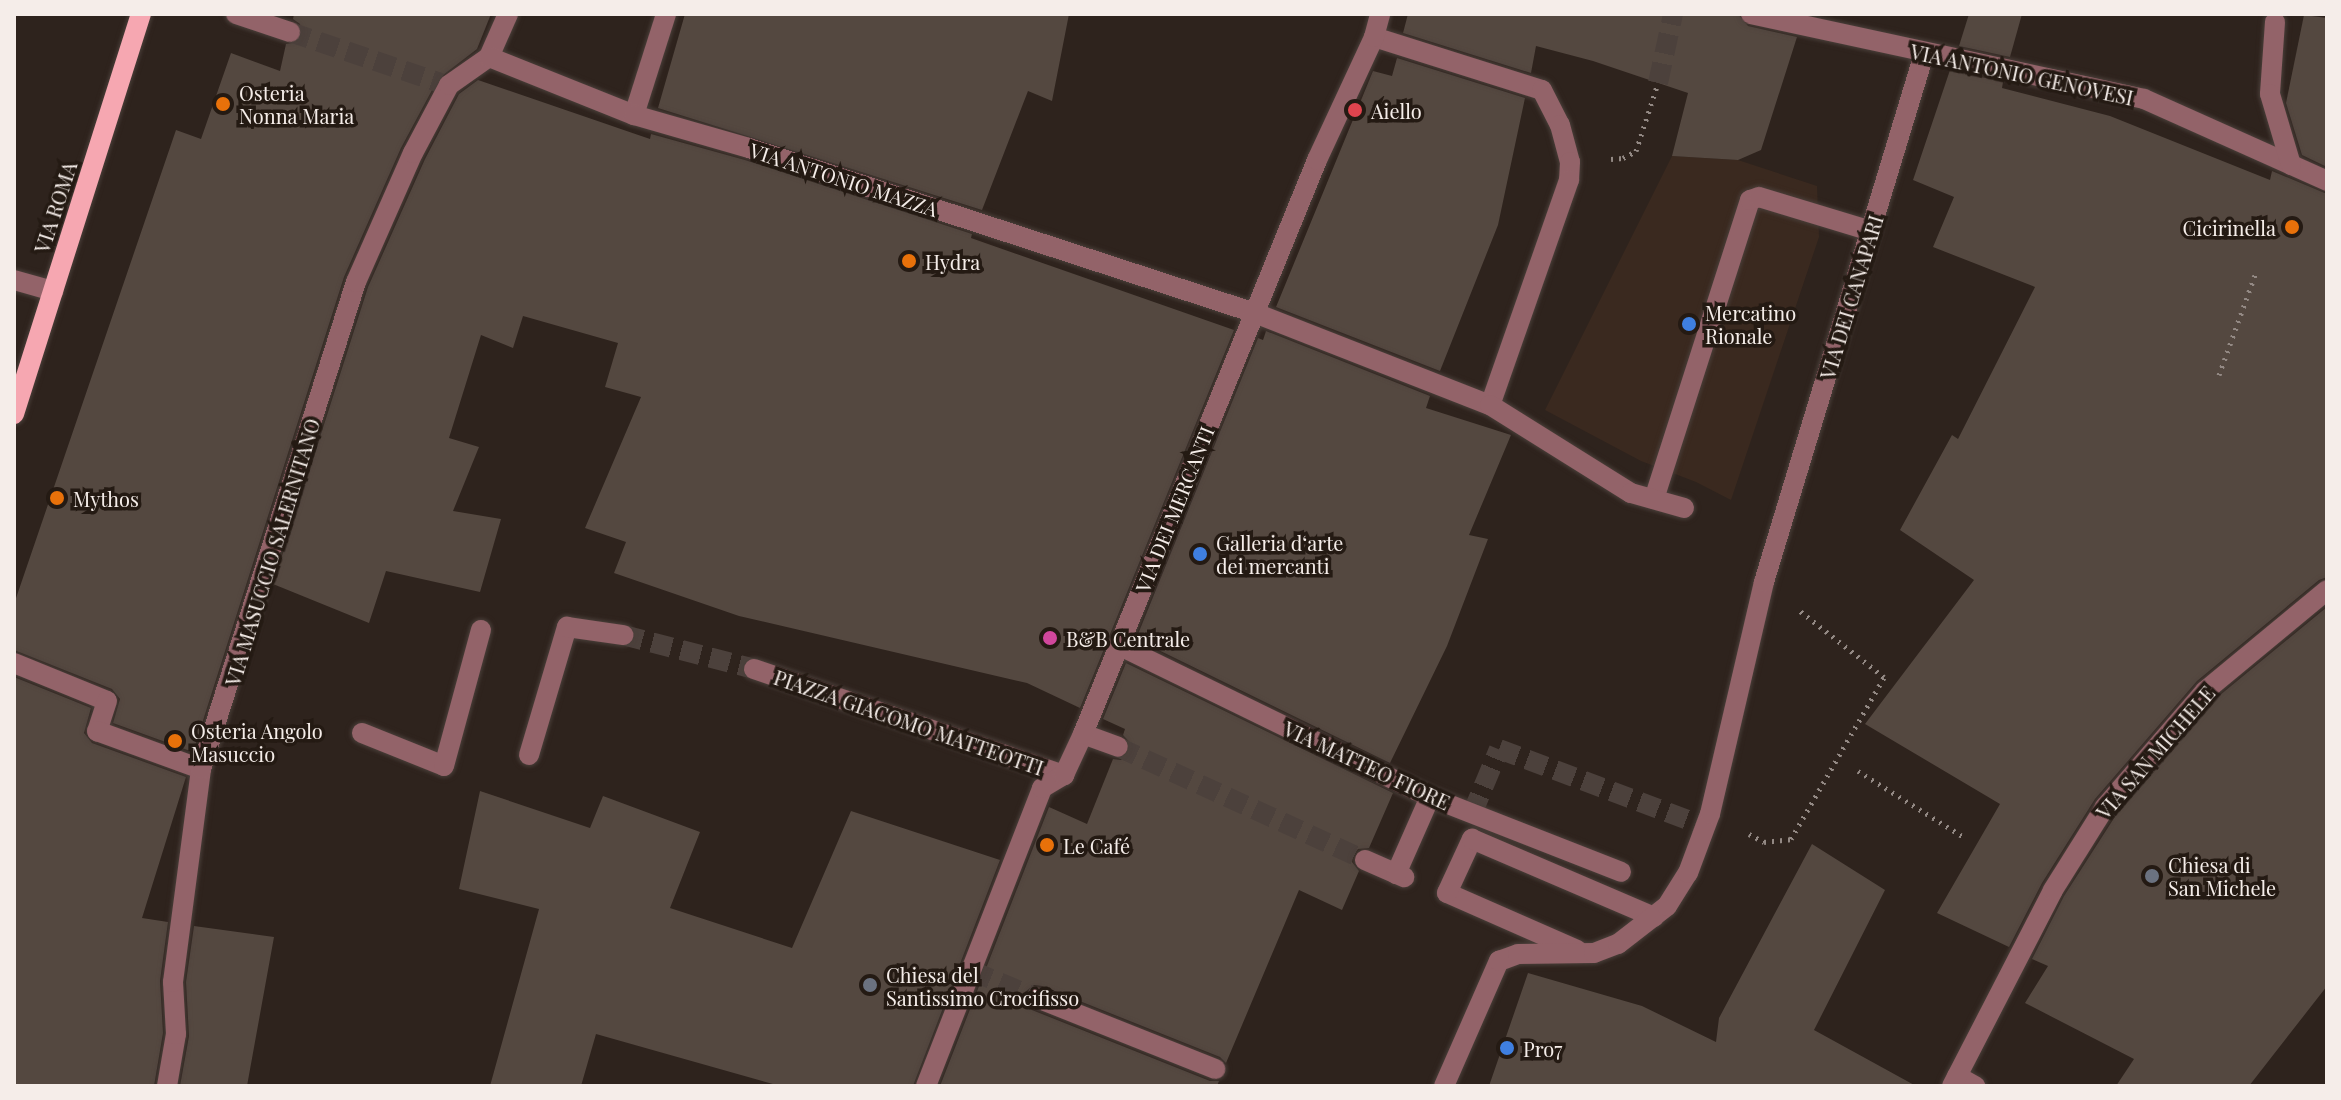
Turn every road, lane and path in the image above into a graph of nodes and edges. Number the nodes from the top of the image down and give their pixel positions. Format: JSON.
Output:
{"nodes":[{"id":1,"x":141,"y":14,"type":"edge"},
{"id":2,"x":236,"y":14,"type":"edge"},
{"id":3,"x":508,"y":14,"type":"edge"},
{"id":4,"x":666,"y":14,"type":"edge"},
{"id":5,"x":1380,"y":14,"type":"edge"},
{"id":6,"x":1751,"y":14,"type":"edge"},
{"id":7,"x":2275,"y":22,"type":"dead end"},
{"id":8,"x":290,"y":32,"type":"tunnel mouth"},
{"id":9,"x":1374,"y":37,"type":"junction"},
{"id":10,"x":1924,"y":54,"type":"junction"},
{"id":11,"x":489,"y":57,"type":"junction"},
{"id":12,"x":1658,"y":83,"type":"tunnel mouth"},
{"id":13,"x":634,"y":115,"type":"junction"},
{"id":14,"x":1570,"y":162,"type":"junction"},
{"id":15,"x":2291,"y":165,"type":"junction"},
{"id":16,"x":2327,"y":181,"type":"edge"},
{"id":17,"x":1871,"y":231,"type":"junction"},
{"id":18,"x":2256,"y":272,"type":"dead end"},
{"id":19,"x":14,"y":280,"type":"edge"},
{"id":20,"x":53,"y":291,"type":"junction"},
{"id":21,"x":1255,"y":313,"type":"junction"},
{"id":22,"x":2219,"y":375,"type":"dead end"},
{"id":23,"x":1490,"y":405,"type":"junction"},
{"id":24,"x":14,"y":414,"type":"edge"},
{"id":25,"x":1654,"y":499,"type":"junction"},
{"id":26,"x":1684,"y":508,"type":"dead end"},
{"id":27,"x":1764,"y":582,"type":"junction"},
{"id":28,"x":2327,"y":590,"type":"edge"},
{"id":29,"x":481,"y":630,"type":"dead end"},
{"id":30,"x":623,"y":635,"type":"tunnel mouth"},
{"id":31,"x":1118,"y":645,"type":"junction"},
{"id":32,"x":14,"y":663,"type":"edge"},
{"id":33,"x":754,"y":669,"type":"tunnel mouth"},
{"id":34,"x":362,"y":733,"type":"dead end"},
{"id":35,"x":1083,"y":734,"type":"junction"},
{"id":36,"x":1118,"y":747,"type":"tunnel mouth"},
{"id":37,"x":529,"y":755,"type":"dead end"},
{"id":38,"x":201,"y":769,"type":"junction"},
{"id":39,"x":1858,"y":771,"type":"dead end"},
{"id":40,"x":1064,"y":775,"type":"junction"},
{"id":41,"x":1430,"y":797,"type":"junction"},
{"id":42,"x":1962,"y":836,"type":"dead end"},
{"id":43,"x":1791,"y":839,"type":"dead end"},
{"id":44,"x":1365,"y":860,"type":"tunnel mouth"},
{"id":45,"x":1621,"y":872,"type":"dead end"},
{"id":46,"x":1654,"y":917,"type":"junction"},
{"id":47,"x":1586,"y":954,"type":"junction"},
{"id":48,"x":1037,"y":998,"type":"tunnel mouth"},
{"id":49,"x":1215,"y":1069,"type":"dead end"},
{"id":50,"x":1962,"y":1083,"type":"edge"},
{"id":51,"x":167,"y":1086,"type":"edge"},
{"id":52,"x":926,"y":1086,"type":"edge"},
{"id":53,"x":1444,"y":1086,"type":"edge"}],
"edges":[{"from":1,"to":20,"type":"main road","name":"VIA ROMA"},
{"from":2,"to":8,"type":"street"},
{"from":3,"to":11,"type":"street"},
{"from":4,"to":13,"type":"street"},
{"from":5,"to":9,"type":"street","name":"VIA DEI MERCANTI"},
{"from":6,"to":10,"type":"street","name":"VIA ANTONIO GENOVESI"},
{"from":7,"to":15,"type":"street"},
{"from":9,"to":14,"type":"street"},
{"from":9,"to":21,"type":"street","name":"VIA DEI MERCANTI"},
{"from":10,"to":15,"type":"street","name":"VIA ANTONIO GENOVESI"},
{"from":10,"to":17,"type":"street","name":"VIA DEI CANAPARI"},
{"from":11,"to":13,"type":"street","name":"VIA ANTONIO MAZZA"},
{"from":11,"to":38,"type":"street","name":"VIA MASUCCIO SALERNITANO"},
{"from":12,"to":14,"type":"path"},
{"from":13,"to":21,"type":"street","name":"VIA ANTONIO MAZZA"},
{"from":14,"to":23,"type":"street"},
{"from":15,"to":16,"type":"street","name":"VIA ANTONIO GENOVESI"},
{"from":17,"to":25,"type":"street"},
{"from":17,"to":27,"type":"street","name":"VIA DEI CANAPARI"},
{"from":18,"to":22,"type":"path"},
{"from":19,"to":20,"type":"street"},
{"from":20,"to":24,"type":"main road","name":"VIA ROMA"},
{"from":21,"to":23,"type":"street","name":"VIA ANTONIO MAZZA"},
{"from":21,"to":31,"type":"street","name":"VIA DEI MERCANTI"},
{"from":23,"to":25,"type":"street","name":"VIA ANTONIO MAZZA"},
{"from":25,"to":26,"type":"street","name":"VIA ANTONIO MAZZA"},
{"from":27,"to":43,"type":"path"},
{"from":27,"to":46,"type":"street","name":"VIA DEI CANAPARI"},
{"from":28,"to":50,"type":"street","name":"VIA SAN MICHELE"},
{"from":29,"to":34,"type":"street"},
{"from":30,"to":37,"type":"street"},
{"from":31,"to":35,"type":"street","name":"VIA DEI MERCANTI"},
{"from":31,"to":41,"type":"street","name":"VIA MATTEO FIORE"},
{"from":32,"to":38,"type":"street"},
{"from":33,"to":40,"type":"street","name":"PIAZZA GIACOMO MATTEOTTI"},
{"from":35,"to":36,"type":"street"},
{"from":35,"to":40,"type":"street","name":"VIA DEI MERCANTI"},
{"from":38,"to":51,"type":"street","name":"VIA MASUCCIO SALERNITANO"},
{"from":39,"to":42,"type":"path"},
{"from":40,"to":52,"type":"street","name":"VIA DEI MERCANTI"},
{"from":41,"to":44,"type":"street"},
{"from":41,"to":45,"type":"street","name":"VIA MATTEO FIORE"},
{"from":46,"to":47,"type":"street","name":"VIA DEI CANAPARI"},
{"from":46,"to":47,"type":"street"},
{"from":47,"to":53,"type":"street","name":"VIA DEI CANAPARI"},
{"from":48,"to":49,"type":"street"}]}
